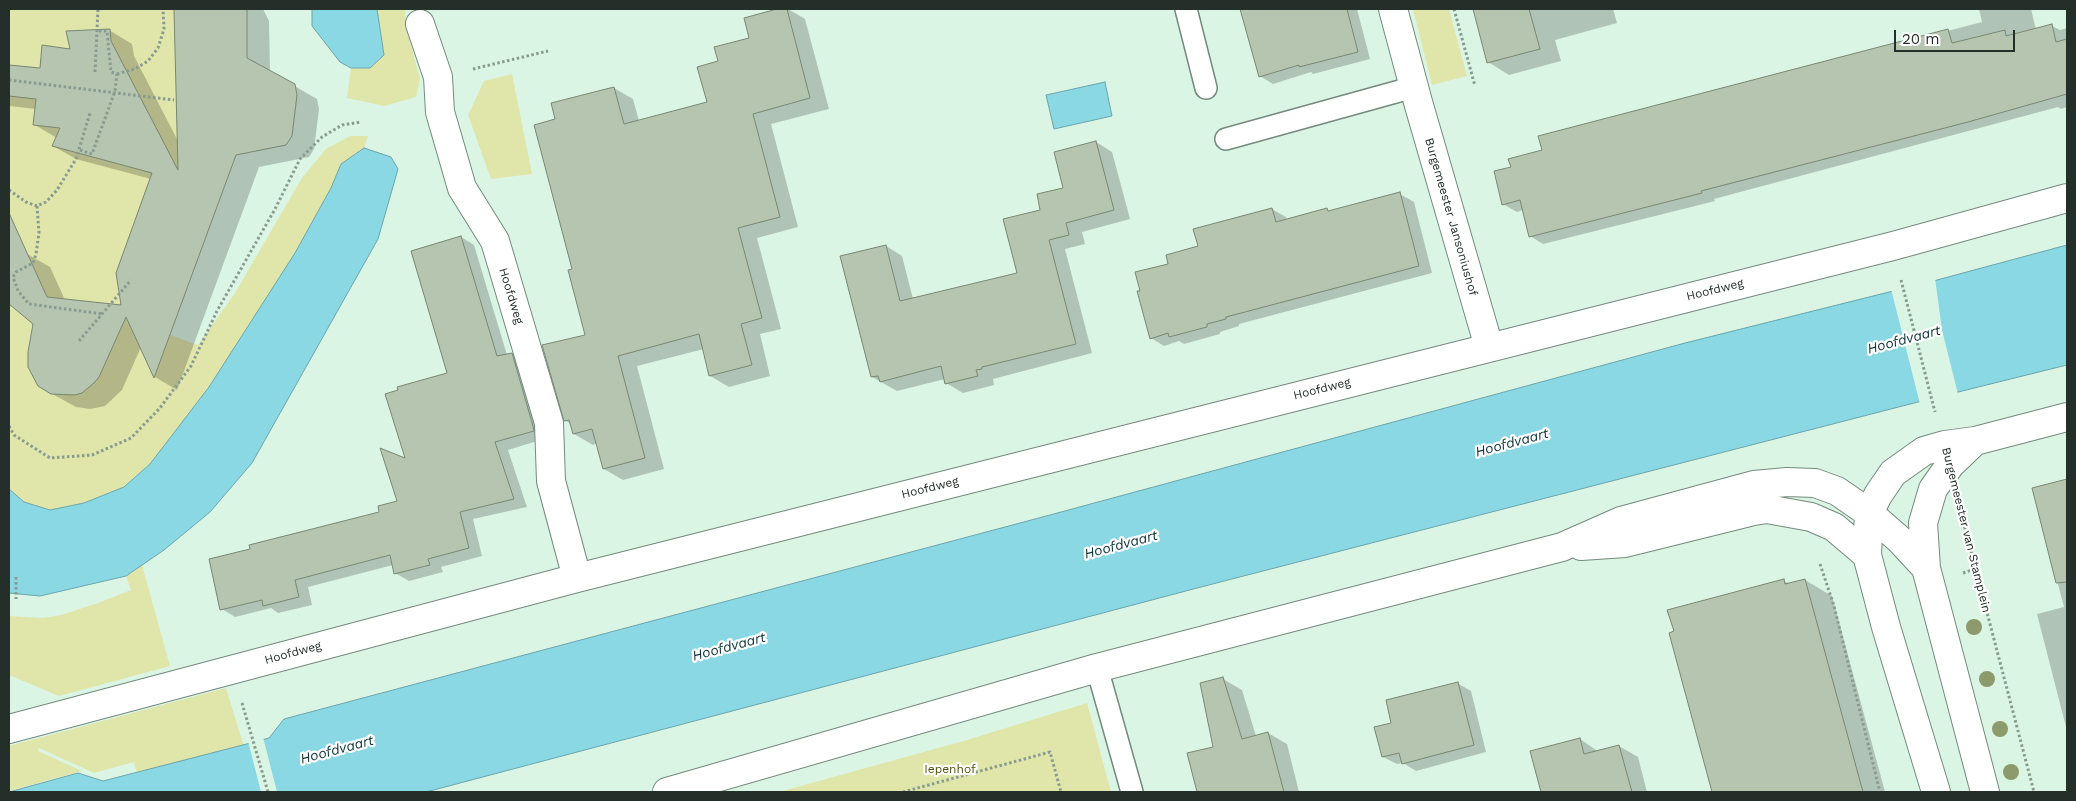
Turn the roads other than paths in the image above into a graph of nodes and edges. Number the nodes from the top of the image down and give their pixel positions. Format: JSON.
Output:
{"nodes":[{"id":1,"x":1186,"y":9,"type":"edge"},
{"id":2,"x":1393,"y":9,"type":"edge"},
{"id":3,"x":420,"y":24,"type":"dead end"},
{"id":4,"x":1414,"y":87,"type":"junction"},
{"id":5,"x":1206,"y":88,"type":"dead end"},
{"id":6,"x":1226,"y":139,"type":"dead end"},
{"id":7,"x":2067,"y":198,"type":"edge"},
{"id":8,"x":1489,"y":347,"type":"junction"},
{"id":9,"x":2067,"y":417,"type":"edge"},
{"id":10,"x":1947,"y":455,"type":"junction"},
{"id":11,"x":1869,"y":513,"type":"junction"},
{"id":12,"x":1562,"y":548,"type":"junction"},
{"id":13,"x":1868,"y":555,"type":"junction"},
{"id":14,"x":1926,"y":568,"type":"junction"},
{"id":15,"x":577,"y":578,"type":"junction"},
{"id":16,"x":1097,"y":668,"type":"junction"},
{"id":17,"x":9,"y":729,"type":"edge"},
{"id":18,"x":667,"y":792,"type":"edge"},
{"id":19,"x":1132,"y":792,"type":"edge"},
{"id":20,"x":1936,"y":792,"type":"edge"},
{"id":21,"x":1984,"y":792,"type":"edge"}],
"edges":[{"from":1,"to":5,"type":"lane"},
{"from":2,"to":4,"type":"street","name":"Burgemeester Jansoniushof"},
{"from":3,"to":15,"type":"street","name":"Hoofdweg"},
{"from":4,"to":6,"type":"lane"},
{"from":4,"to":8,"type":"street","name":"Burgemeester Jansoniushof"},
{"from":7,"to":8,"type":"street","name":"Hoofdweg"},
{"from":8,"to":15,"type":"street","name":"Hoofdweg"},
{"from":9,"to":10,"type":"street"},
{"from":10,"to":11,"type":"street"},
{"from":10,"to":14,"type":"street"},
{"from":11,"to":12,"type":"street"},
{"from":11,"to":13,"type":"street"},
{"from":11,"to":14,"type":"street"},
{"from":12,"to":13,"type":"street"},
{"from":12,"to":16,"type":"street"},
{"from":13,"to":20,"type":"street"},
{"from":14,"to":21,"type":"street"},
{"from":15,"to":17,"type":"street","name":"Hoofdweg"},
{"from":16,"to":18,"type":"street"},
{"from":16,"to":19,"type":"lane"}]}
